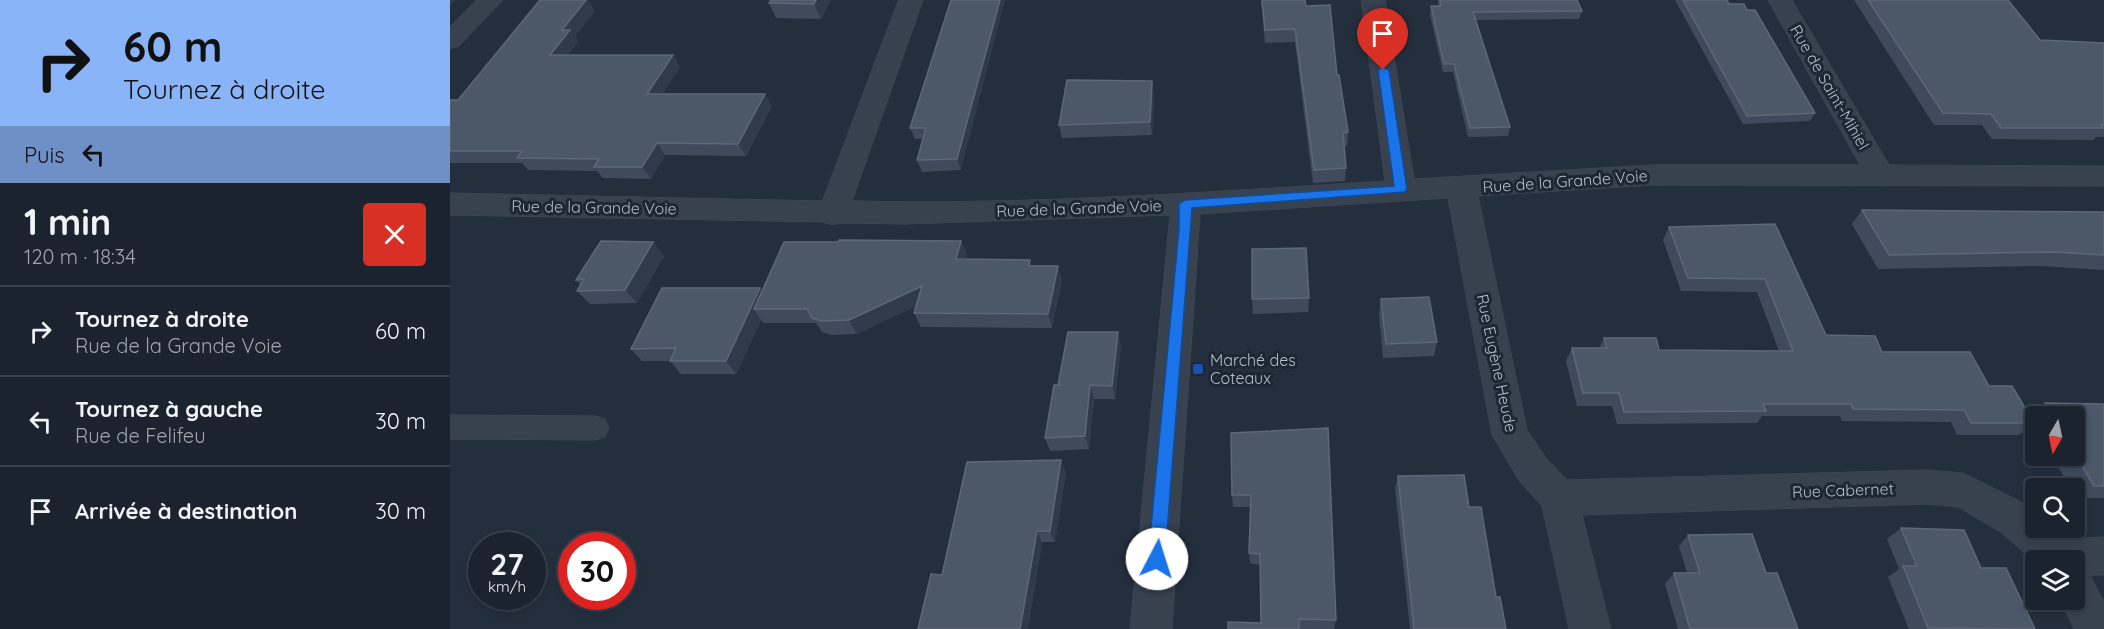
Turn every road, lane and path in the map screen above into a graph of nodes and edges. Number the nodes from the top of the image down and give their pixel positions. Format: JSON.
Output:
{"nodes":[{"id":1,"x":491,"y":0,"type":"edge"},
{"id":2,"x":911,"y":0,"type":"edge"},
{"id":3,"x":1373,"y":0,"type":"edge"},
{"id":4,"x":1780,"y":0,"type":"edge"},
{"id":5,"x":450,"y":41,"type":"edge"},
{"id":6,"x":1880,"y":175,"type":"junction"},
{"id":7,"x":2104,"y":176,"type":"edge"},
{"id":8,"x":1461,"y":187,"type":"junction"},
{"id":9,"x":1401,"y":189,"type":"junction"},
{"id":10,"x":450,"y":204,"type":"edge"},
{"id":11,"x":1185,"y":204,"type":"junction"},
{"id":12,"x":832,"y":214,"type":"junction"},
{"id":13,"x":450,"y":427,"type":"edge"},
{"id":14,"x":595,"y":428,"type":"dead end"},
{"id":15,"x":1559,"y":498,"type":"junction"},
{"id":16,"x":2046,"y":550,"type":"edge"},
{"id":17,"x":2104,"y":556,"type":"edge"},
{"id":18,"x":2085,"y":562,"type":"edge"},
{"id":19,"x":2085,"y":607,"type":"edge"},
{"id":20,"x":1151,"y":629,"type":"edge"},
{"id":21,"x":1590,"y":629,"type":"edge"},
{"id":22,"x":2096,"y":629,"type":"edge"}],
"edges":[{"from":1,"to":5,"type":"street"},
{"from":2,"to":12,"type":"street"},
{"from":3,"to":9,"type":"street"},
{"from":4,"to":6,"type":"street","name":"Rue de Saint-Mihiel"},
{"from":6,"to":7,"type":"street","name":"Rue de la Grande Voie"},
{"from":6,"to":8,"type":"street","name":"Rue de la Grande Voie"},
{"from":8,"to":9,"type":"street","name":"Rue de la Grande Voie"},
{"from":8,"to":15,"type":"street","name":"Rue Eugène Heude"},
{"from":9,"to":11,"type":"street","name":"Rue de la Grande Voie"},
{"from":10,"to":12,"type":"street","name":"Rue de la Grande Voie"},
{"from":11,"to":12,"type":"street","name":"Rue de la Grande Voie"},
{"from":11,"to":20,"type":"street"},
{"from":13,"to":14,"type":"lane"},
{"from":15,"to":16,"type":"street","name":"Rue Cabernet"},
{"from":15,"to":21,"type":"street","name":"Rue Eugène Heude"},
{"from":17,"to":18,"type":"street"},
{"from":19,"to":22,"type":"street"}]}
